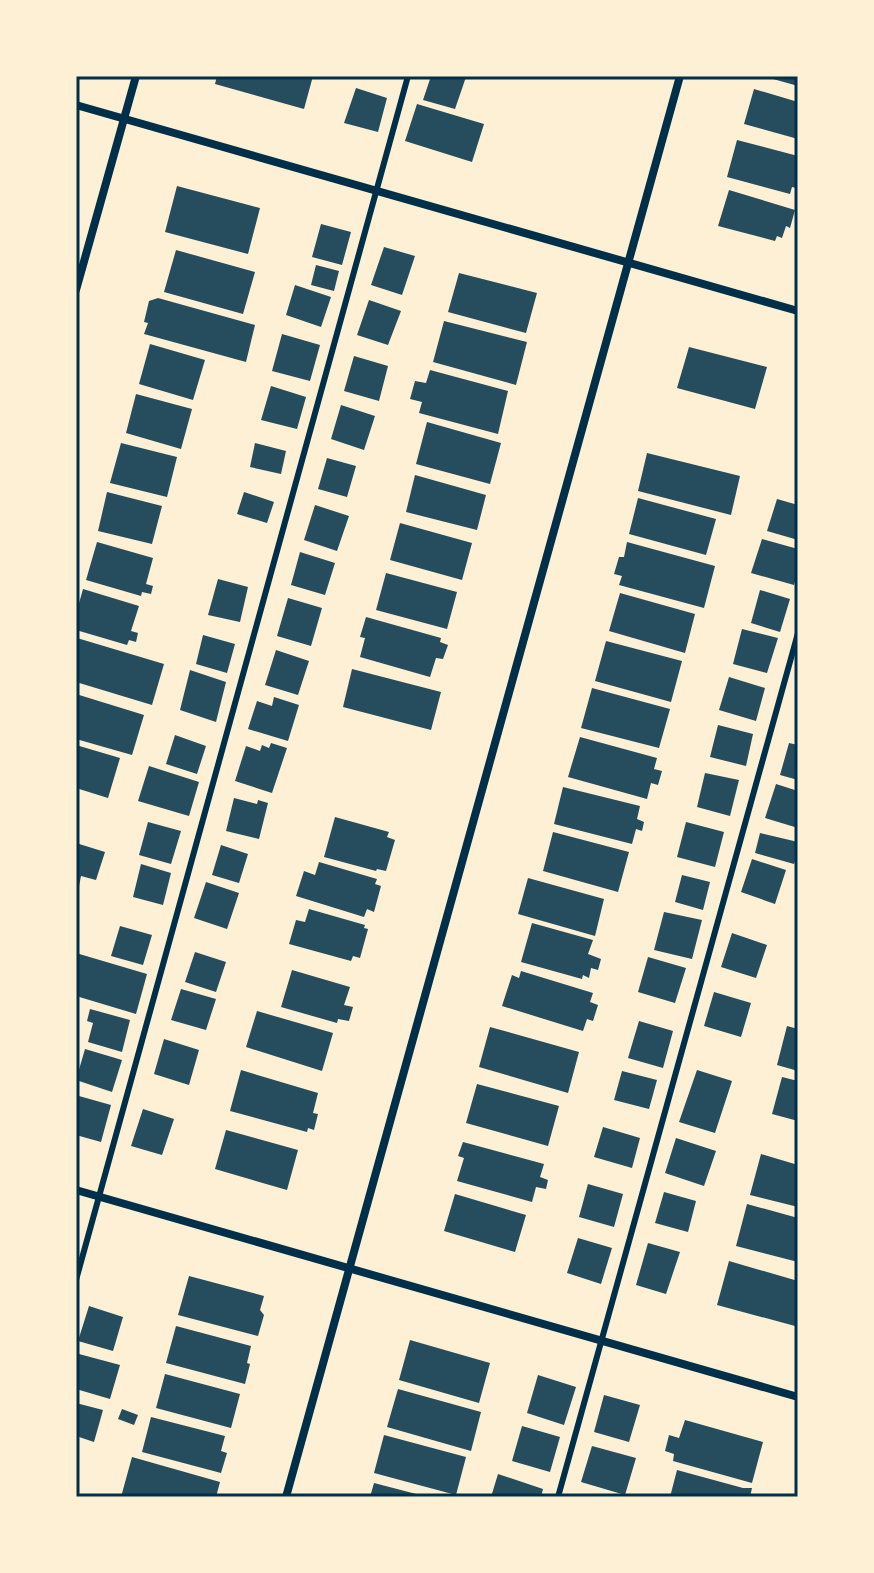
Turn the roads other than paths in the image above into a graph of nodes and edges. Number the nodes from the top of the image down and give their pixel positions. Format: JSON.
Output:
{"nodes":[{"id":1,"x":136,"y":76,"type":"edge"},
{"id":2,"x":408,"y":76,"type":"edge"},
{"id":3,"x":680,"y":76,"type":"edge"},
{"id":4,"x":76,"y":105,"type":"edge"},
{"id":5,"x":124,"y":119,"type":"junction"},
{"id":6,"x":376,"y":190,"type":"junction"},
{"id":7,"x":629,"y":262,"type":"junction"},
{"id":8,"x":76,"y":290,"type":"edge"},
{"id":9,"x":798,"y":311,"type":"edge"},
{"id":10,"x":798,"y":633,"type":"edge"},
{"id":11,"x":76,"y":1190,"type":"edge"},
{"id":12,"x":99,"y":1196,"type":"junction"},
{"id":13,"x":349,"y":1269,"type":"junction"},
{"id":14,"x":76,"y":1280,"type":"edge"},
{"id":15,"x":602,"y":1341,"type":"junction"},
{"id":16,"x":798,"y":1397,"type":"edge"},
{"id":17,"x":286,"y":1497,"type":"edge"},
{"id":18,"x":558,"y":1497,"type":"edge"}],
"edges":[{"from":1,"to":5,"type":"street"},
{"from":2,"to":6,"type":"lane"},
{"from":3,"to":7,"type":"street"},
{"from":4,"to":5,"type":"street"},
{"from":5,"to":6,"type":"street"},
{"from":5,"to":8,"type":"street"},
{"from":6,"to":7,"type":"street"},
{"from":6,"to":12,"type":"lane"},
{"from":7,"to":9,"type":"street"},
{"from":7,"to":13,"type":"street"},
{"from":10,"to":15,"type":"lane"},
{"from":11,"to":12,"type":"street"},
{"from":12,"to":13,"type":"street"},
{"from":12,"to":14,"type":"lane"},
{"from":13,"to":15,"type":"street"},
{"from":13,"to":17,"type":"street"},
{"from":15,"to":16,"type":"street"},
{"from":15,"to":18,"type":"lane"}]}
